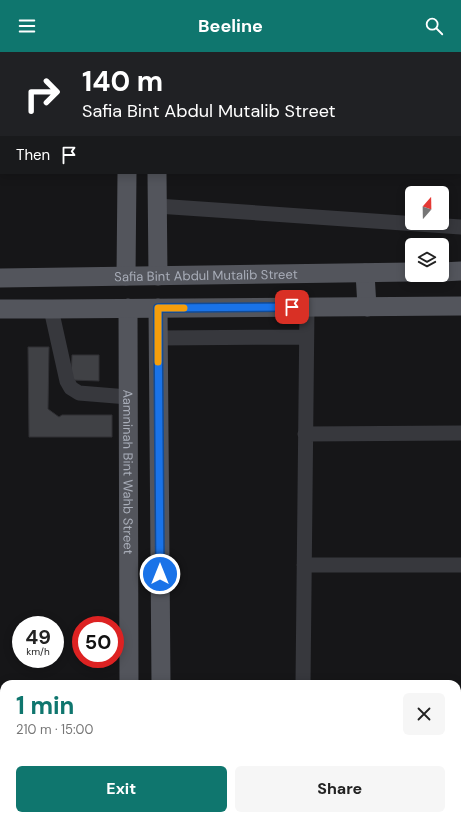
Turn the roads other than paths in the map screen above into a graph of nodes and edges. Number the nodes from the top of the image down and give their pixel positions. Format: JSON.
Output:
{"nodes":[{"id":1,"x":127,"y":174,"type":"edge"},
{"id":2,"x":157,"y":174,"type":"edge"},
{"id":3,"x":157,"y":206,"type":"junction"},
{"id":4,"x":461,"y":227,"type":"edge"},
{"id":5,"x":461,"y":271,"type":"edge"},
{"id":6,"x":405,"y":272,"type":"edge"},
{"id":7,"x":449,"y":272,"type":"edge"},
{"id":8,"x":365,"y":273,"type":"junction"},
{"id":9,"x":126,"y":276,"type":"junction"},
{"id":10,"x":158,"y":276,"type":"junction"},
{"id":11,"x":0,"y":278,"type":"edge"},
{"id":12,"x":367,"y":306,"type":"junction"},
{"id":13,"x":461,"y":306,"type":"edge"},
{"id":14,"x":307,"y":307,"type":"junction"},
{"id":15,"x":0,"y":308,"type":"edge"},
{"id":16,"x":128,"y":308,"type":"junction"},
{"id":17,"x":158,"y":308,"type":"junction"},
{"id":18,"x":51,"y":309,"type":"junction"},
{"id":19,"x":306,"y":337,"type":"junction"},
{"id":20,"x":158,"y":338,"type":"junction"},
{"id":21,"x":128,"y":397,"type":"junction"},
{"id":22,"x":461,"y":433,"type":"edge"},
{"id":23,"x":305,"y":434,"type":"junction"},
{"id":24,"x":304,"y":564,"type":"junction"},
{"id":25,"x":461,"y":565,"type":"edge"},
{"id":26,"x":129,"y":680,"type":"edge"},
{"id":27,"x":161,"y":680,"type":"edge"},
{"id":28,"x":303,"y":680,"type":"edge"}],
"edges":[{"from":1,"to":9,"type":"main road"},
{"from":2,"to":3,"type":"main road"},
{"from":3,"to":4,"type":"street"},
{"from":3,"to":10,"type":"main road"},
{"from":5,"to":7,"type":"main road"},
{"from":6,"to":8,"type":"main road","name":"Safia Bint Abdul Mutalib Street"},
{"from":8,"to":10,"type":"main road","name":"Safia Bint Abdul Mutalib Street"},
{"from":8,"to":12,"type":"main road"},
{"from":9,"to":10,"type":"main road","name":"Safia Bint Abdul Mutalib Street"},
{"from":9,"to":11,"type":"main road","name":"Safia Bint Abdul Mutalib Street"},
{"from":12,"to":13,"type":"main road"},
{"from":12,"to":14,"type":"main road"},
{"from":14,"to":17,"type":"main road"},
{"from":14,"to":19,"type":"street"},
{"from":15,"to":18,"type":"main road"},
{"from":16,"to":17,"type":"main road"},
{"from":16,"to":18,"type":"main road"},
{"from":16,"to":21,"type":"main road","name":"Aamninah Bint Wahb Street"},
{"from":17,"to":20,"type":"main road"},
{"from":18,"to":21,"type":"street"},
{"from":19,"to":20,"type":"street"},
{"from":19,"to":23,"type":"street"},
{"from":20,"to":27,"type":"main road"},
{"from":21,"to":26,"type":"main road","name":"Aamninah Bint Wahb Street"},
{"from":22,"to":23,"type":"street"},
{"from":23,"to":24,"type":"street"},
{"from":24,"to":25,"type":"street"},
{"from":24,"to":28,"type":"street"}]}
